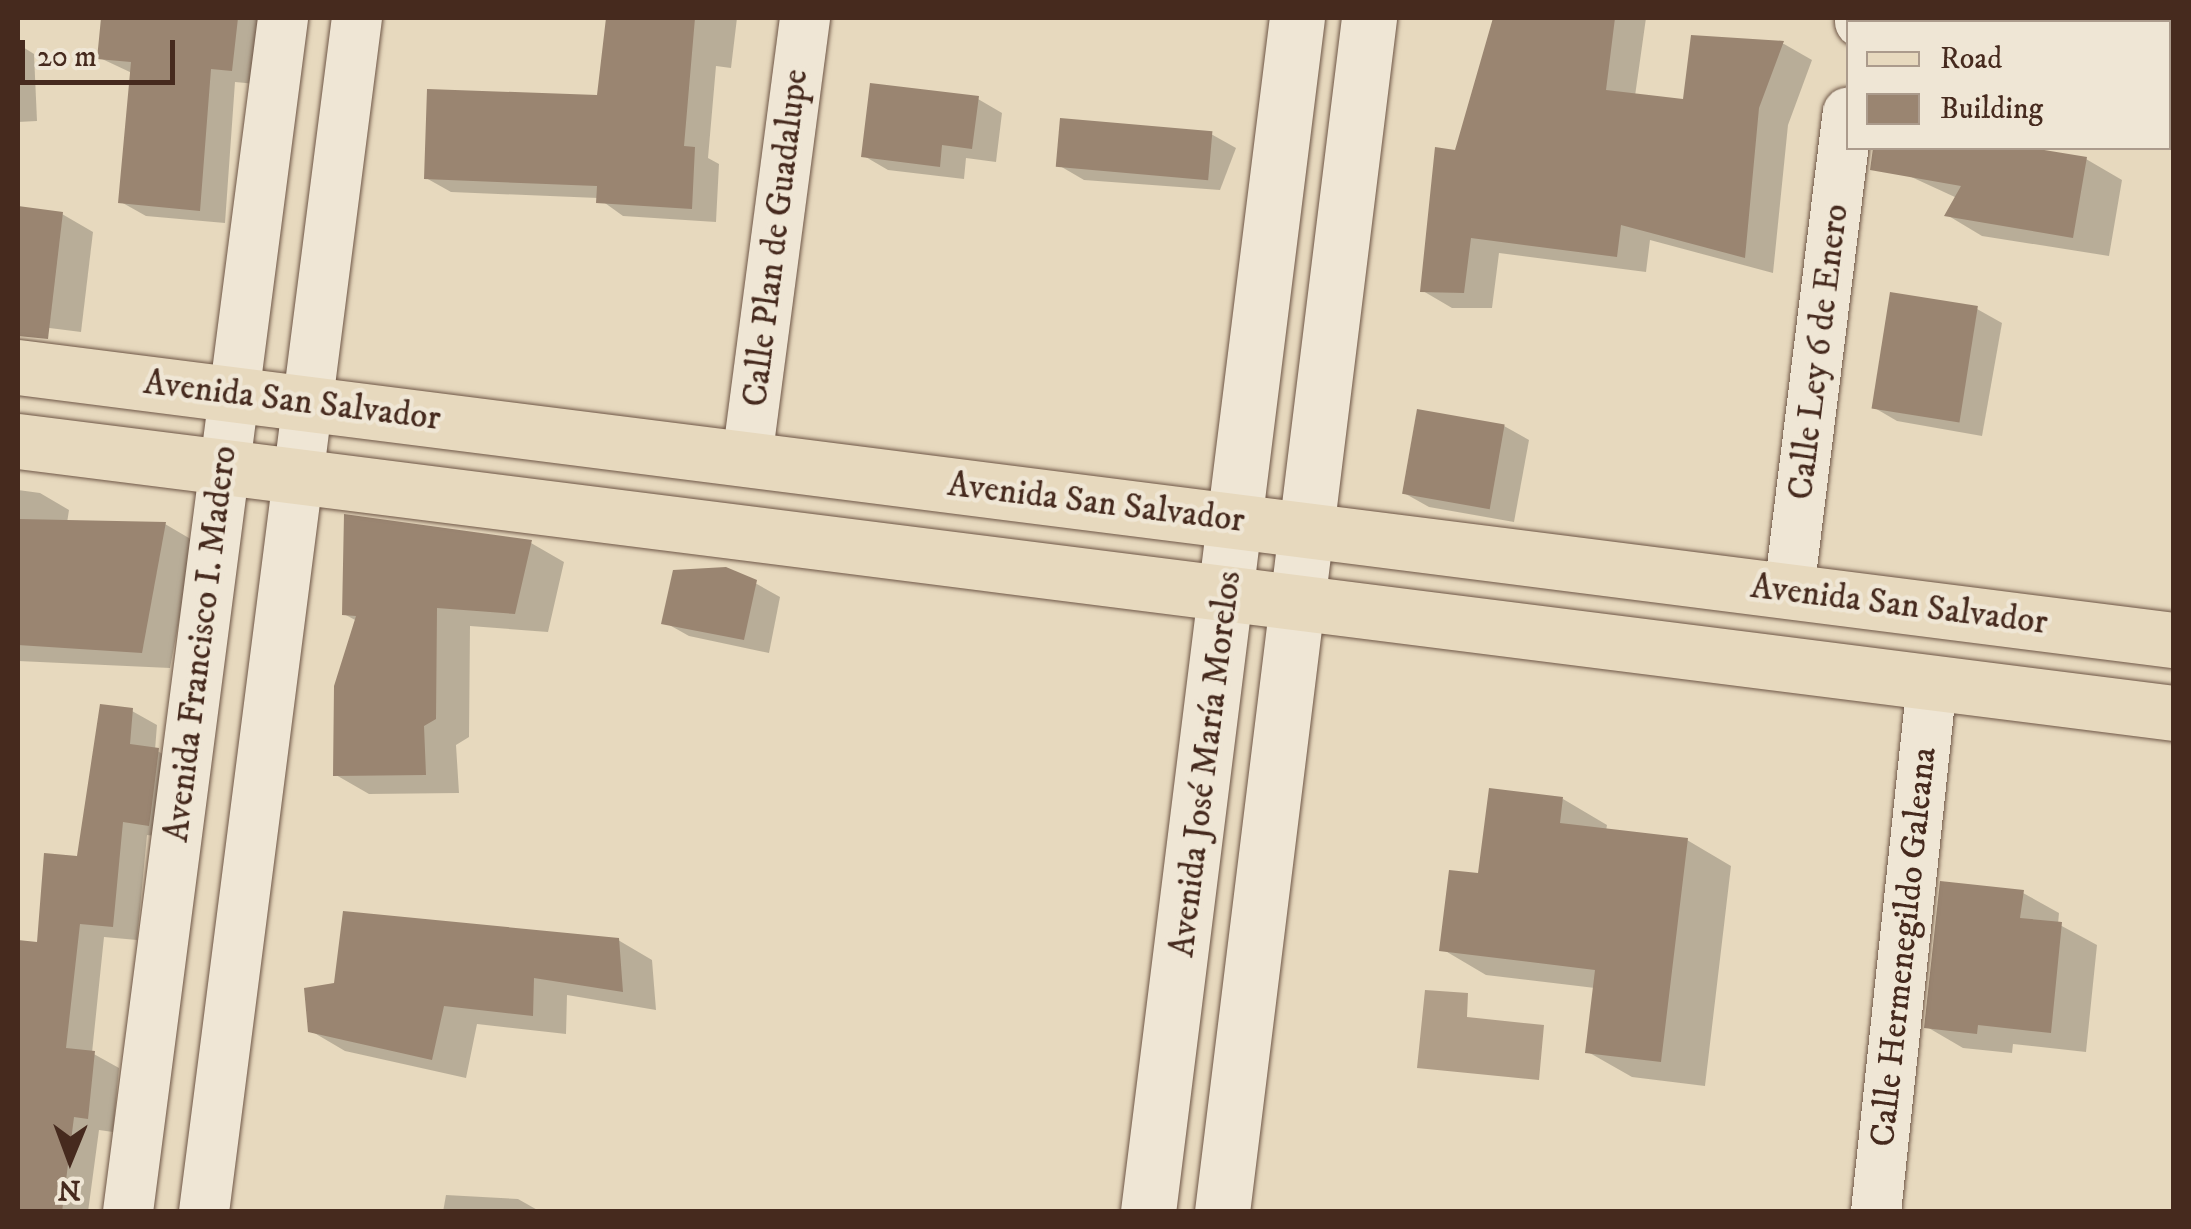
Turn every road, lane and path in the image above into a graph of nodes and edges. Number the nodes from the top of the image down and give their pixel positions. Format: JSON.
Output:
{"nodes":[{"id":1,"x":282,"y":18,"type":"edge"},
{"id":2,"x":357,"y":18,"type":"edge"},
{"id":3,"x":805,"y":18,"type":"edge"},
{"id":4,"x":1297,"y":18,"type":"edge"},
{"id":5,"x":1369,"y":18,"type":"edge"},
{"id":6,"x":1846,"y":129,"type":"edge"},
{"id":7,"x":18,"y":367,"type":"edge"},
{"id":8,"x":233,"y":394,"type":"junction"},
{"id":9,"x":310,"y":404,"type":"junction"},
{"id":10,"x":18,"y":441,"type":"edge"},
{"id":11,"x":747,"y":459,"type":"junction"},
{"id":12,"x":224,"y":467,"type":"junction"},
{"id":13,"x":300,"y":476,"type":"junction"},
{"id":14,"x":1236,"y":521,"type":"junction"},
{"id":15,"x":1308,"y":530,"type":"junction"},
{"id":16,"x":1789,"y":591,"type":"junction"},
{"id":17,"x":1228,"y":593,"type":"junction"},
{"id":18,"x":1299,"y":602,"type":"junction"},
{"id":19,"x":2174,"y":640,"type":"edge"},
{"id":20,"x":1932,"y":682,"type":"junction"},
{"id":21,"x":2174,"y":713,"type":"edge"},
{"id":22,"x":128,"y":1212,"type":"edge"},
{"id":23,"x":204,"y":1212,"type":"edge"},
{"id":24,"x":1148,"y":1212,"type":"edge"},
{"id":25,"x":1222,"y":1212,"type":"edge"},
{"id":26,"x":1876,"y":1212,"type":"edge"}],
"edges":[{"from":1,"to":8,"type":"street","name":"Avenida Francisco I. Madero"},
{"from":2,"to":9,"type":"street"},
{"from":3,"to":11,"type":"street","name":"Calle Plan de Guadalupe"},
{"from":4,"to":14,"type":"street","name":"Avenida José María Morelos"},
{"from":5,"to":15,"type":"street","name":"Avenida José María Morelos"},
{"from":6,"to":16,"type":"street","name":"Calle Ley 6 de Enero"},
{"from":7,"to":8,"type":"main road","name":"Avenida San Salvador"},
{"from":8,"to":9,"type":"main road","name":"Avenida San Salvador"},
{"from":8,"to":12,"type":"street","name":"Avenida Francisco I. Madero"},
{"from":9,"to":11,"type":"main road","name":"Avenida San Salvador"},
{"from":9,"to":13,"type":"street"},
{"from":10,"to":12,"type":"main road","name":"Avenida San Salvador"},
{"from":11,"to":14,"type":"main road","name":"Avenida San Salvador"},
{"from":12,"to":13,"type":"main road","name":"Avenida San Salvador"},
{"from":12,"to":22,"type":"street","name":"Avenida Francisco I. Madero"},
{"from":13,"to":17,"type":"main road","name":"Avenida San Salvador"},
{"from":13,"to":23,"type":"street"},
{"from":14,"to":15,"type":"main road","name":"Avenida San Salvador"},
{"from":14,"to":17,"type":"street","name":"Avenida José María Morelos"},
{"from":15,"to":16,"type":"main road","name":"Avenida San Salvador"},
{"from":15,"to":18,"type":"street","name":"Avenida José María Morelos"},
{"from":16,"to":19,"type":"main road","name":"Avenida San Salvador"},
{"from":17,"to":18,"type":"main road","name":"Avenida San Salvador"},
{"from":17,"to":24,"type":"street","name":"Avenida José María Morelos"},
{"from":18,"to":20,"type":"main road","name":"Avenida San Salvador"},
{"from":18,"to":25,"type":"street","name":"Avenida José María Morelos"},
{"from":20,"to":21,"type":"main road","name":"Avenida San Salvador"},
{"from":20,"to":26,"type":"street","name":"Calle Hermenegildo Galeana"}]}
